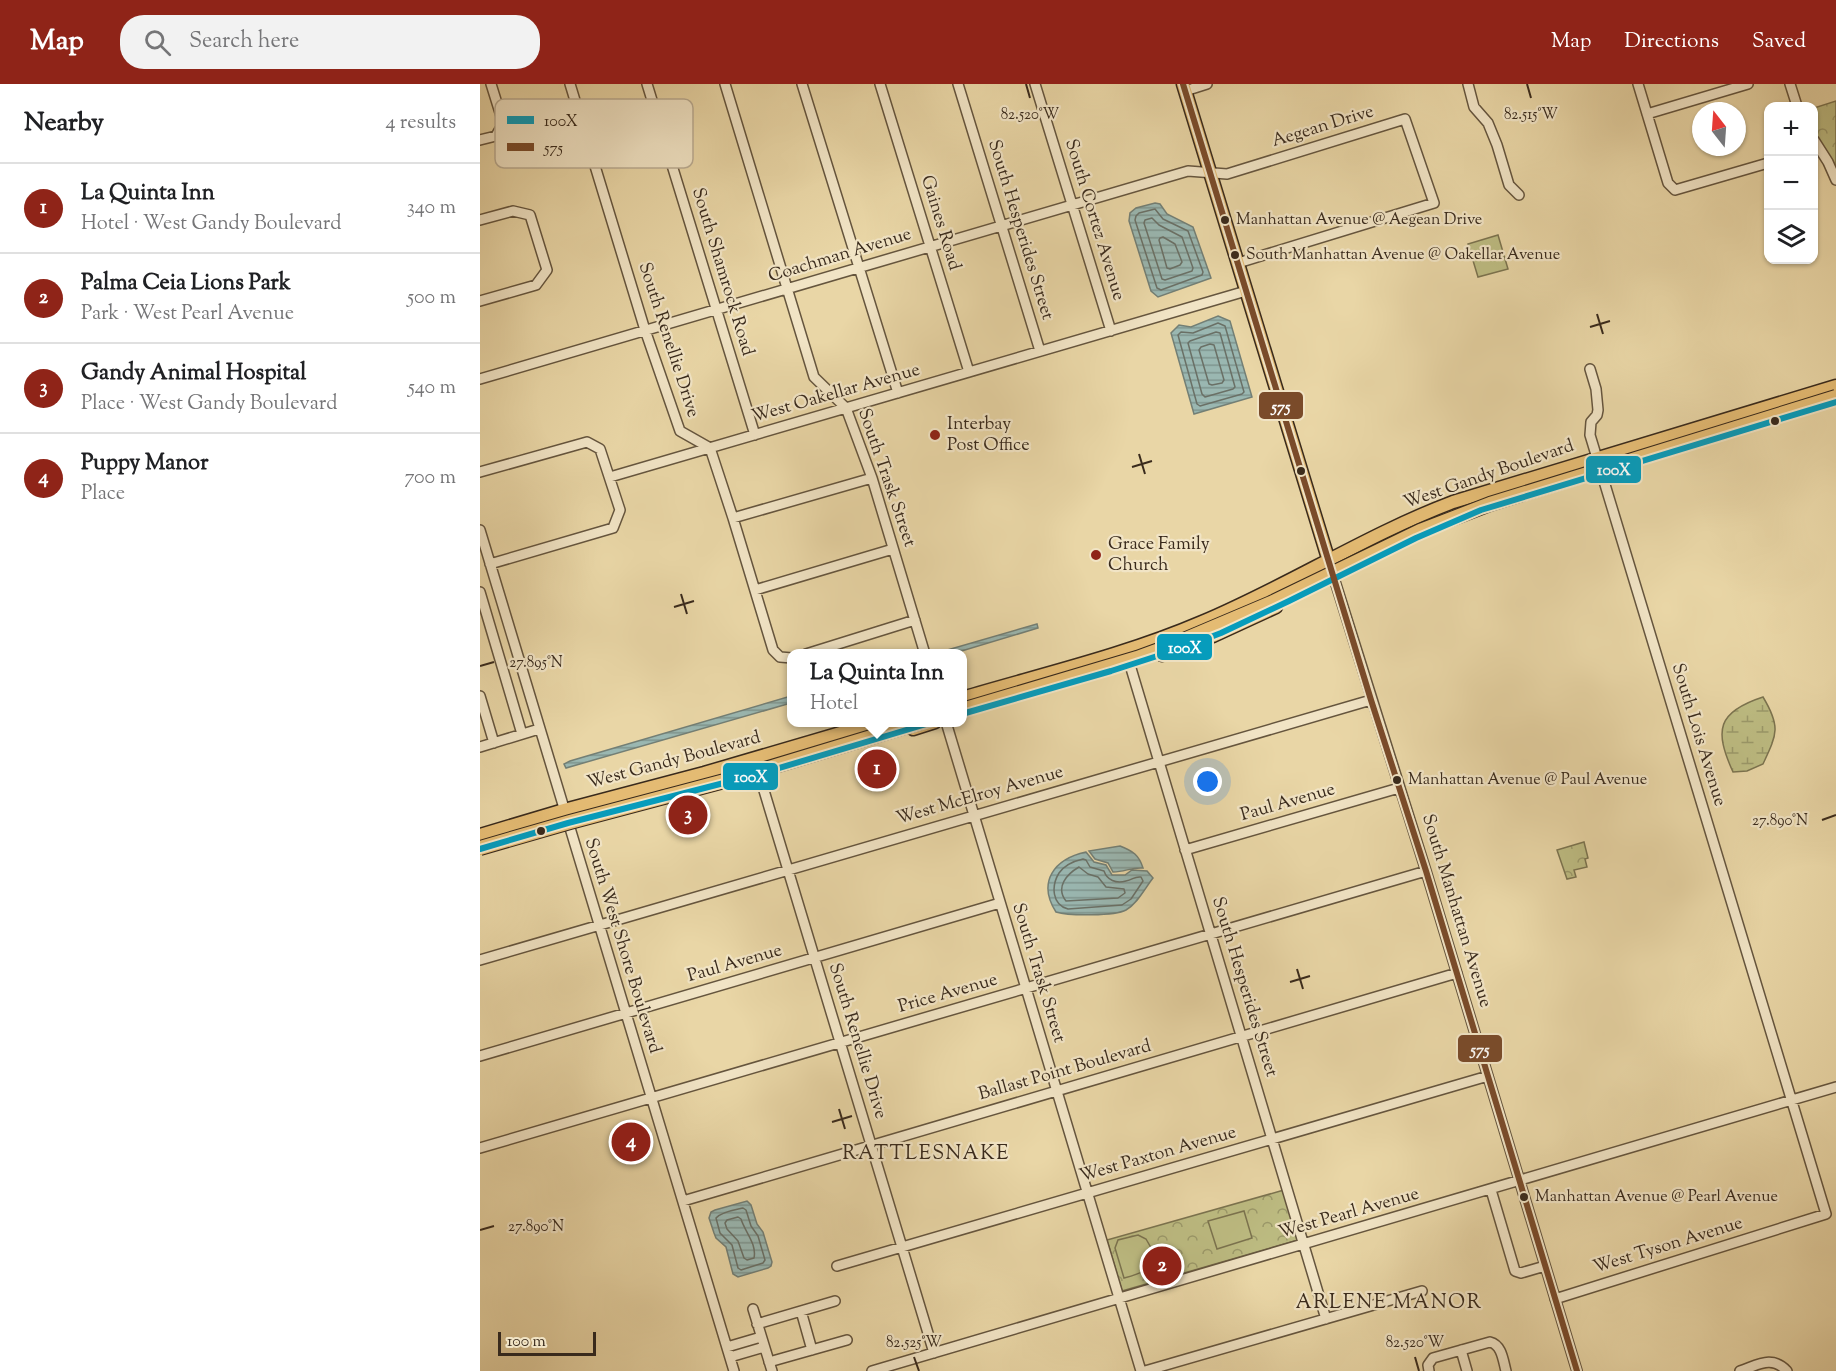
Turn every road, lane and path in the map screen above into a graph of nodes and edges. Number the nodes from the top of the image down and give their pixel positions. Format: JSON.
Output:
{"nodes":[{"id":1,"x":491,"y":84,"type":"edge"},
{"id":2,"x":570,"y":84,"type":"edge"},
{"id":3,"x":647,"y":84,"type":"edge"},
{"id":4,"x":725,"y":84,"type":"edge"},
{"id":5,"x":802,"y":84,"type":"edge"},
{"id":6,"x":880,"y":84,"type":"edge"},
{"id":7,"x":958,"y":84,"type":"edge"},
{"id":8,"x":1035,"y":84,"type":"edge"},
{"id":9,"x":1208,"y":84,"type":"edge"},
{"id":10,"x":1468,"y":84,"type":"edge"},
{"id":11,"x":1638,"y":84,"type":"edge"},
{"id":12,"x":1748,"y":84,"type":"edge"},
{"id":13,"x":1790,"y":84,"type":"edge"},
{"id":14,"x":1184,"y":87,"type":"edge"},
{"id":15,"x":496,"y":99,"type":"edge"},
{"id":16,"x":575,"y":99,"type":"edge"},
{"id":17,"x":652,"y":99,"type":"edge"},
{"id":18,"x":1796,"y":102,"type":"edge"},
{"id":19,"x":1647,"y":114,"type":"junction"},
{"id":20,"x":495,"y":136,"type":"edge"},
{"id":21,"x":480,"y":140,"type":"edge"},
{"id":22,"x":1818,"y":150,"type":"edge"},
{"id":23,"x":1764,"y":164,"type":"edge"},
{"id":24,"x":596,"y":168,"type":"edge"},
{"id":25,"x":673,"y":168,"type":"edge"},
{"id":26,"x":1210,"y":172,"type":"junction"},
{"id":27,"x":1836,"y":180,"type":"edge"},
{"id":28,"x":1519,"y":195,"type":"dead end"},
{"id":29,"x":1072,"y":205,"type":"junction"},
{"id":30,"x":480,"y":220,"type":"edge"},
{"id":31,"x":1001,"y":226,"type":"junction"},
{"id":32,"x":930,"y":247,"type":"junction"},
{"id":33,"x":1238,"y":263,"type":"junction"},
{"id":34,"x":859,"y":268,"type":"junction"},
{"id":35,"x":787,"y":289,"type":"junction"},
{"id":36,"x":1246,"y":291,"type":"junction"},
{"id":37,"x":480,"y":301,"type":"edge"},
{"id":38,"x":716,"y":310,"type":"junction"},
{"id":39,"x":645,"y":330,"type":"junction"},
{"id":40,"x":1111,"y":331,"type":"junction"},
{"id":41,"x":1040,"y":351,"type":"junction"},
{"id":42,"x":1590,"y":369,"type":"dead end"},
{"id":43,"x":969,"y":372,"type":"junction"},
{"id":44,"x":480,"y":379,"type":"edge"},
{"id":45,"x":1836,"y":388,"type":"edge"},
{"id":46,"x":898,"y":393,"type":"junction"},
{"id":47,"x":1836,"y":397,"type":"edge"},
{"id":48,"x":1836,"y":402,"type":"edge"},
{"id":49,"x":1779,"y":403,"type":"junction"},
{"id":50,"x":846,"y":408,"type":"junction"},
{"id":51,"x":1806,"y":411,"type":"junction"},
{"id":52,"x":755,"y":435,"type":"junction"},
{"id":53,"x":710,"y":448,"type":"junction"},
{"id":54,"x":1598,"y":458,"type":"junction"},
{"id":55,"x":480,"y":472,"type":"edge"},
{"id":56,"x":1601,"y":473,"type":"junction"},
{"id":57,"x":610,"y":477,"type":"junction"},
{"id":58,"x":872,"y":478,"type":"junction"},
{"id":59,"x":1495,"y":488,"type":"junction"},
{"id":60,"x":1516,"y":498,"type":"junction"},
{"id":61,"x":733,"y":518,"type":"junction"},
{"id":62,"x":480,"y":530,"type":"edge"},
{"id":63,"x":893,"y":549,"type":"junction"},
{"id":64,"x":1329,"y":561,"type":"junction"},
{"id":65,"x":490,"y":564,"type":"junction"},
{"id":66,"x":1334,"y":578,"type":"junction"},
{"id":67,"x":755,"y":590,"type":"junction"},
{"id":68,"x":480,"y":592,"type":"edge"},
{"id":69,"x":915,"y":620,"type":"junction"},
{"id":70,"x":1159,"y":639,"type":"junction"},
{"id":71,"x":822,"y":649,"type":"edge"},
{"id":72,"x":924,"y":649,"type":"edge"},
{"id":73,"x":1173,"y":651,"type":"junction"},
{"id":74,"x":787,"y":658,"type":"edge"},
{"id":75,"x":1130,"y":665,"type":"junction"},
{"id":76,"x":1058,"y":686,"type":"junction"},
{"id":77,"x":480,"y":696,"type":"edge"},
{"id":78,"x":967,"y":699,"type":"edge"},
{"id":79,"x":967,"y":699,"type":"edge"},
{"id":80,"x":1371,"y":700,"type":"junction"},
{"id":81,"x":967,"y":711,"type":"edge"},
{"id":82,"x":967,"y":711,"type":"edge"},
{"id":83,"x":863,"y":727,"type":"edge"},
{"id":84,"x":879,"y":727,"type":"edge"},
{"id":85,"x":905,"y":727,"type":"edge"},
{"id":86,"x":907,"y":727,"type":"edge"},
{"id":87,"x":921,"y":727,"type":"edge"},
{"id":88,"x":946,"y":727,"type":"edge"},
{"id":89,"x":540,"y":729,"type":"junction"},
{"id":90,"x":841,"y":733,"type":"junction"},
{"id":91,"x":522,"y":734,"type":"junction"},
{"id":92,"x":494,"y":743,"type":"junction"},
{"id":93,"x":853,"y":746,"type":"junction"},
{"id":94,"x":480,"y":747,"type":"edge"},
{"id":95,"x":754,"y":759,"type":"junction"},
{"id":96,"x":1159,"y":761,"type":"junction"},
{"id":97,"x":759,"y":774,"type":"junction"},
{"id":98,"x":733,"y":780,"type":"junction"},
{"id":99,"x":1399,"y":788,"type":"junction"},
{"id":100,"x":564,"y":810,"type":"junction"},
{"id":101,"x":974,"y":815,"type":"junction"},
{"id":102,"x":568,"y":824,"type":"junction"},
{"id":103,"x":480,"y":837,"type":"edge"},
{"id":104,"x":480,"y":849,"type":"edge"},
{"id":105,"x":1185,"y":850,"type":"junction"},
{"id":106,"x":789,"y":869,"type":"junction"},
{"id":107,"x":1426,"y":871,"type":"junction"},
{"id":108,"x":1000,"y":903,"type":"junction"},
{"id":109,"x":599,"y":924,"type":"junction"},
{"id":110,"x":1211,"y":935,"type":"junction"},
{"id":111,"x":815,"y":957,"type":"junction"},
{"id":112,"x":480,"y":960,"type":"edge"},
{"id":113,"x":1457,"y":973,"type":"junction"},
{"id":114,"x":1026,"y":989,"type":"junction"},
{"id":115,"x":626,"y":1013,"type":"junction"},
{"id":116,"x":1241,"y":1037,"type":"junction"},
{"id":117,"x":841,"y":1043,"type":"junction"},
{"id":118,"x":480,"y":1056,"type":"edge"},
{"id":119,"x":1488,"y":1076,"type":"junction"},
{"id":120,"x":1836,"y":1087,"type":"edge"},
{"id":121,"x":1057,"y":1091,"type":"junction"},
{"id":122,"x":651,"y":1099,"type":"junction"},
{"id":123,"x":1791,"y":1101,"type":"junction"},
{"id":124,"x":1272,"y":1139,"type":"junction"},
{"id":125,"x":872,"y":1145,"type":"junction"},
{"id":126,"x":480,"y":1148,"type":"edge"},
{"id":127,"x":1520,"y":1182,"type":"junction"},
{"id":128,"x":1491,"y":1190,"type":"junction"},
{"id":129,"x":1087,"y":1193,"type":"junction"},
{"id":130,"x":683,"y":1201,"type":"junction"},
{"id":131,"x":1826,"y":1214,"type":"joint"},
{"id":132,"x":1304,"y":1244,"type":"junction"},
{"id":133,"x":902,"y":1248,"type":"junction"},
{"id":134,"x":837,"y":1266,"type":"dead end"},
{"id":135,"x":1545,"y":1266,"type":"junction"},
{"id":136,"x":1422,"y":1291,"type":"dead end"},
{"id":137,"x":1119,"y":1298,"type":"junction"},
{"id":138,"x":1555,"y":1299,"type":"junction"},
{"id":139,"x":835,"y":1301,"type":"dead end"},
{"id":140,"x":753,"y":1309,"type":"dead end"},
{"id":141,"x":801,"y":1311,"type":"junction"},
{"id":142,"x":1326,"y":1319,"type":"junction"},
{"id":143,"x":757,"y":1324,"type":"junction"},
{"id":144,"x":847,"y":1340,"type":"dead end"},
{"id":145,"x":763,"y":1342,"type":"junction"},
{"id":146,"x":812,"y":1350,"type":"junction"},
{"id":147,"x":1461,"y":1350,"type":"junction"},
{"id":148,"x":728,"y":1352,"type":"junction"},
{"id":149,"x":934,"y":1353,"type":"junction"},
{"id":150,"x":771,"y":1367,"type":"edge"},
{"id":151,"x":734,"y":1371,"type":"edge"},
{"id":152,"x":872,"y":1371,"type":"edge"},
{"id":153,"x":1143,"y":1371,"type":"edge"},
{"id":154,"x":1429,"y":1371,"type":"edge"},
{"id":155,"x":1467,"y":1371,"type":"edge"},
{"id":156,"x":1506,"y":1371,"type":"edge"},
{"id":157,"x":1577,"y":1371,"type":"edge"},
{"id":158,"x":1740,"y":1371,"type":"edge"},
{"id":159,"x":1787,"y":1371,"type":"edge"}],
"edges":[{"from":1,"to":15,"type":"street"},
{"from":2,"to":16,"type":"street","name":"South Renellie Drive"},
{"from":3,"to":17,"type":"street","name":"South Shamrock Road"},
{"from":4,"to":35,"type":"street","name":"South Trask Street"},
{"from":5,"to":34,"type":"street"},
{"from":6,"to":32,"type":"street","name":"Gaines Road"},
{"from":7,"to":31,"type":"street","name":"South Hesperides Street"},
{"from":8,"to":29,"type":"street","name":"South Cortez Avenue"},
{"from":9,"to":14,"type":"street"},
{"from":10,"to":28,"type":"street"},
{"from":11,"to":19,"type":"street"},
{"from":12,"to":19,"type":"street"},
{"from":13,"to":18,"type":"street"},
{"from":14,"to":26,"type":"main road","name":"South Manhattan Avenue"},
{"from":19,"to":23,"type":"street"},
{"from":20,"to":21,"type":"street"},
{"from":22,"to":27,"type":"street"},
{"from":24,"to":39,"type":"street","name":"South Renellie Drive"},
{"from":25,"to":38,"type":"street","name":"South Shamrock Road"},
{"from":26,"to":29,"type":"street","name":"Coachman Avenue"},
{"from":26,"to":33,"type":"main road","name":"South Manhattan Avenue"},
{"from":26,"to":33,"type":"street","name":"Aegean Drive"},
{"from":29,"to":31,"type":"street","name":"Coachman Avenue"},
{"from":29,"to":40,"type":"street","name":"South Cortez Avenue"},
{"from":30,"to":37,"type":"street"},
{"from":31,"to":32,"type":"street","name":"Coachman Avenue"},
{"from":31,"to":41,"type":"street","name":"South Hesperides Street"},
{"from":32,"to":34,"type":"street","name":"Coachman Avenue"},
{"from":32,"to":43,"type":"street","name":"Gaines Road"},
{"from":33,"to":36,"type":"main road","name":"South Manhattan Avenue"},
{"from":34,"to":35,"type":"street","name":"Coachman Avenue"},
{"from":34,"to":46,"type":"street"},
{"from":35,"to":38,"type":"street","name":"Coachman Avenue"},
{"from":35,"to":50,"type":"street","name":"South Trask Street"},
{"from":36,"to":40,"type":"street","name":"West Oakellar Avenue"},
{"from":36,"to":64,"type":"main road","name":"South Manhattan Avenue"},
{"from":38,"to":39,"type":"street","name":"Coachman Avenue"},
{"from":38,"to":52,"type":"street","name":"South Shamrock Road"},
{"from":39,"to":44,"type":"street","name":"Coachman Avenue"},
{"from":39,"to":53,"type":"street","name":"South Renellie Drive"},
{"from":40,"to":41,"type":"street","name":"West Oakellar Avenue"},
{"from":41,"to":43,"type":"street","name":"West Oakellar Avenue"},
{"from":42,"to":54,"type":"street","name":"South Lois Avenue"},
{"from":43,"to":46,"type":"street","name":"West Oakellar Avenue"},
{"from":45,"to":49,"type":"main road","name":"West Gandy Boulevard"},
{"from":45,"to":78,"type":"highway"},
{"from":46,"to":50,"type":"street","name":"West Oakellar Avenue"},
{"from":47,"to":51,"type":"main road"},
{"from":47,"to":81,"type":"highway","bridge":true},
{"from":48,"to":51,"type":"main road","name":"West Gandy Boulevard"},
{"from":49,"to":54,"type":"main road","name":"West Gandy Boulevard"},
{"from":49,"to":56,"type":"main road"},
{"from":50,"to":52,"type":"street","name":"West Oakellar Avenue"},
{"from":50,"to":58,"type":"street","name":"South Trask Street"},
{"from":51,"to":56,"type":"main road","name":"West Gandy Boulevard"},
{"from":52,"to":53,"type":"street","name":"West Oakellar Avenue"},
{"from":53,"to":57,"type":"street","name":"West Oakellar Avenue"},
{"from":53,"to":61,"type":"street"},
{"from":54,"to":56,"type":"street","name":"South Lois Avenue"},
{"from":54,"to":59,"type":"main road","name":"West Gandy Boulevard"},
{"from":54,"to":60,"type":"main road"},
{"from":55,"to":57,"type":"street"},
{"from":56,"to":60,"type":"main road","name":"West Gandy Boulevard"},
{"from":56,"to":123,"type":"street","name":"South Lois Avenue"},
{"from":57,"to":65,"type":"street"},
{"from":58,"to":61,"type":"street"},
{"from":58,"to":63,"type":"street","name":"South Trask Street"},
{"from":59,"to":64,"type":"main road","name":"West Gandy Boulevard"},
{"from":59,"to":66,"type":"main road"},
{"from":60,"to":66,"type":"main road","name":"West Gandy Boulevard"},
{"from":61,"to":67,"type":"street"},
{"from":62,"to":65,"type":"street","name":"South West Shore Boulevard"},
{"from":63,"to":67,"type":"street"},
{"from":63,"to":69,"type":"street","name":"South Trask Street"},
{"from":64,"to":66,"type":"main road","name":"South Manhattan Avenue"},
{"from":64,"to":70,"type":"main road","name":"West Gandy Boulevard"},
{"from":64,"to":73,"type":"main road"},
{"from":65,"to":89,"type":"street","name":"South West Shore Boulevard"},
{"from":66,"to":73,"type":"main road","name":"West Gandy Boulevard"},
{"from":66,"to":80,"type":"street","name":"South Manhattan Avenue"},
{"from":67,"to":74,"type":"street"},
{"from":68,"to":91,"type":"street"},
{"from":69,"to":71,"type":"street"},
{"from":69,"to":72,"type":"street","name":"South Trask Street"},
{"from":70,"to":76,"type":"main road"},
{"from":70,"to":79,"type":"main road","name":"West Gandy Boulevard"},
{"from":73,"to":75,"type":"main road","name":"West Gandy Boulevard"},
{"from":75,"to":76,"type":"main road","name":"West Gandy Boulevard"},
{"from":75,"to":96,"type":"street","name":"South Hesperides Street"},
{"from":76,"to":82,"type":"main road","name":"West Gandy Boulevard"},
{"from":77,"to":92,"type":"street"},
{"from":80,"to":96,"type":"street","name":"West McElroy Avenue"},
{"from":80,"to":99,"type":"street","name":"South Manhattan Avenue"},
{"from":83,"to":90,"type":"main road","name":"West Gandy Boulevard"},
{"from":84,"to":103,"type":"highway"},
{"from":85,"to":93,"type":"main road"},
{"from":86,"to":104,"type":"highway","bridge":true},
{"from":87,"to":93,"type":"main road","name":"West Gandy Boulevard"},
{"from":88,"to":101,"type":"street","name":"South Trask Street"},
{"from":89,"to":91,"type":"street"},
{"from":89,"to":100,"type":"street","name":"South West Shore Boulevard"},
{"from":90,"to":95,"type":"main road","name":"West Gandy Boulevard"},
{"from":90,"to":97,"type":"main road"},
{"from":91,"to":92,"type":"street"},
{"from":92,"to":94,"type":"street"},
{"from":93,"to":97,"type":"main road","name":"West Gandy Boulevard"},
{"from":95,"to":98,"type":"main road"},
{"from":95,"to":100,"type":"main road","name":"West Gandy Boulevard"},
{"from":96,"to":101,"type":"street","name":"West McElroy Avenue"},
{"from":96,"to":105,"type":"street","name":"South Hesperides Street"},
{"from":97,"to":98,"type":"main road","name":"West Gandy Boulevard"},
{"from":97,"to":106,"type":"street","name":"South Renellie Drive"},
{"from":98,"to":102,"type":"main road","name":"West Gandy Boulevard"},
{"from":99,"to":105,"type":"street","name":"Paul Avenue"},
{"from":99,"to":107,"type":"street","name":"South Manhattan Avenue"},
{"from":100,"to":102,"type":"street","name":"South West Shore Boulevard"},
{"from":100,"to":103,"type":"main road","name":"West Gandy Boulevard"},
{"from":101,"to":106,"type":"street","name":"West McElroy Avenue"},
{"from":101,"to":108,"type":"street","name":"South Trask Street"},
{"from":102,"to":104,"type":"main road","name":"West Gandy Boulevard"},
{"from":102,"to":109,"type":"street","name":"South West Shore Boulevard"},
{"from":105,"to":110,"type":"street","name":"South Hesperides Street"},
{"from":106,"to":109,"type":"street","name":"West McElroy Avenue"},
{"from":106,"to":111,"type":"street","name":"South Renellie Drive"},
{"from":107,"to":110,"type":"street","name":"Price Avenue"},
{"from":107,"to":113,"type":"street","name":"South Manhattan Avenue"},
{"from":108,"to":111,"type":"street","name":"Paul Avenue"},
{"from":108,"to":114,"type":"street","name":"South Trask Street"},
{"from":109,"to":112,"type":"street","name":"West McElroy Avenue"},
{"from":109,"to":115,"type":"street","name":"South West Shore Boulevard"},
{"from":110,"to":114,"type":"street","name":"Price Avenue"},
{"from":110,"to":116,"type":"street","name":"South Hesperides Street"},
{"from":111,"to":115,"type":"street","name":"Paul Avenue"},
{"from":111,"to":117,"type":"street","name":"South Renellie Drive"},
{"from":113,"to":116,"type":"street","name":"Ballast Point Boulevard"},
{"from":113,"to":119,"type":"street","name":"South Manhattan Avenue"},
{"from":114,"to":117,"type":"street","name":"Price Avenue"},
{"from":114,"to":121,"type":"street","name":"South Trask Street"},
{"from":115,"to":118,"type":"street","name":"Paul Avenue"},
{"from":115,"to":122,"type":"street","name":"South West Shore Boulevard"},
{"from":116,"to":121,"type":"street","name":"Ballast Point Boulevard"},
{"from":116,"to":124,"type":"street","name":"South Hesperides Street"},
{"from":117,"to":122,"type":"street","name":"Price Avenue"},
{"from":117,"to":125,"type":"street","name":"South Renellie Drive"},
{"from":119,"to":124,"type":"street","name":"West Paxton Avenue"},
{"from":119,"to":127,"type":"street","name":"South Manhattan Avenue"},
{"from":120,"to":123,"type":"street","name":"West Pearl Avenue"},
{"from":121,"to":125,"type":"street","name":"Ballast Point Boulevard"},
{"from":121,"to":129,"type":"street","name":"South Trask Street"},
{"from":122,"to":126,"type":"street","name":"Price Avenue"},
{"from":122,"to":130,"type":"street","name":"South West Shore Boulevard"},
{"from":123,"to":127,"type":"street","name":"West Pearl Avenue"},
{"from":123,"to":131,"type":"street","name":"South Lois Avenue"},
{"from":124,"to":129,"type":"street","name":"West Paxton Avenue"},
{"from":124,"to":132,"type":"street","name":"South Hesperides Street"},
{"from":125,"to":130,"type":"street","name":"Ballast Point Boulevard"},
{"from":125,"to":133,"type":"street","name":"South Renellie Drive"},
{"from":127,"to":128,"type":"street","name":"West Pearl Avenue"},
{"from":127,"to":135,"type":"street","name":"South Manhattan Avenue"},
{"from":128,"to":132,"type":"street","name":"West Pearl Avenue"},
{"from":128,"to":135,"type":"street"},
{"from":129,"to":133,"type":"street","name":"West Paxton Avenue"},
{"from":129,"to":137,"type":"street","name":"South Trask Street"},
{"from":130,"to":148,"type":"street","name":"South West Shore Boulevard"},
{"from":131,"to":138,"type":"street","name":"West Tyson Avenue"},
{"from":132,"to":137,"type":"street","name":"West Pearl Avenue"},
{"from":132,"to":142,"type":"street","name":"South Hesperides Street"},
{"from":133,"to":134,"type":"street","name":"West Paxton Avenue"},
{"from":133,"to":149,"type":"street","name":"South Renellie Drive"},
{"from":135,"to":138,"type":"street","name":"South Manhattan Avenue"},
{"from":136,"to":142,"type":"street"},
{"from":137,"to":149,"type":"street","name":"West Pearl Avenue"},
{"from":137,"to":153,"type":"street","name":"South Trask Street"},
{"from":138,"to":157,"type":"street","name":"South Manhattan Avenue"},
{"from":139,"to":141,"type":"street"},
{"from":140,"to":143,"type":"street"},
{"from":141,"to":143,"type":"street"},
{"from":141,"to":146,"type":"street"},
{"from":142,"to":153,"type":"street"},
{"from":143,"to":145,"type":"street"},
{"from":144,"to":146,"type":"street"},
{"from":145,"to":148,"type":"street"},
{"from":145,"to":150,"type":"street"},
{"from":146,"to":150,"type":"street"},
{"from":147,"to":154,"type":"street"},
{"from":147,"to":155,"type":"street"},
{"from":147,"to":156,"type":"street"},
{"from":148,"to":151,"type":"street","name":"South West Shore Boulevard"},
{"from":149,"to":152,"type":"street","name":"West Pearl Avenue"},
{"from":158,"to":159,"type":"street"}]}
